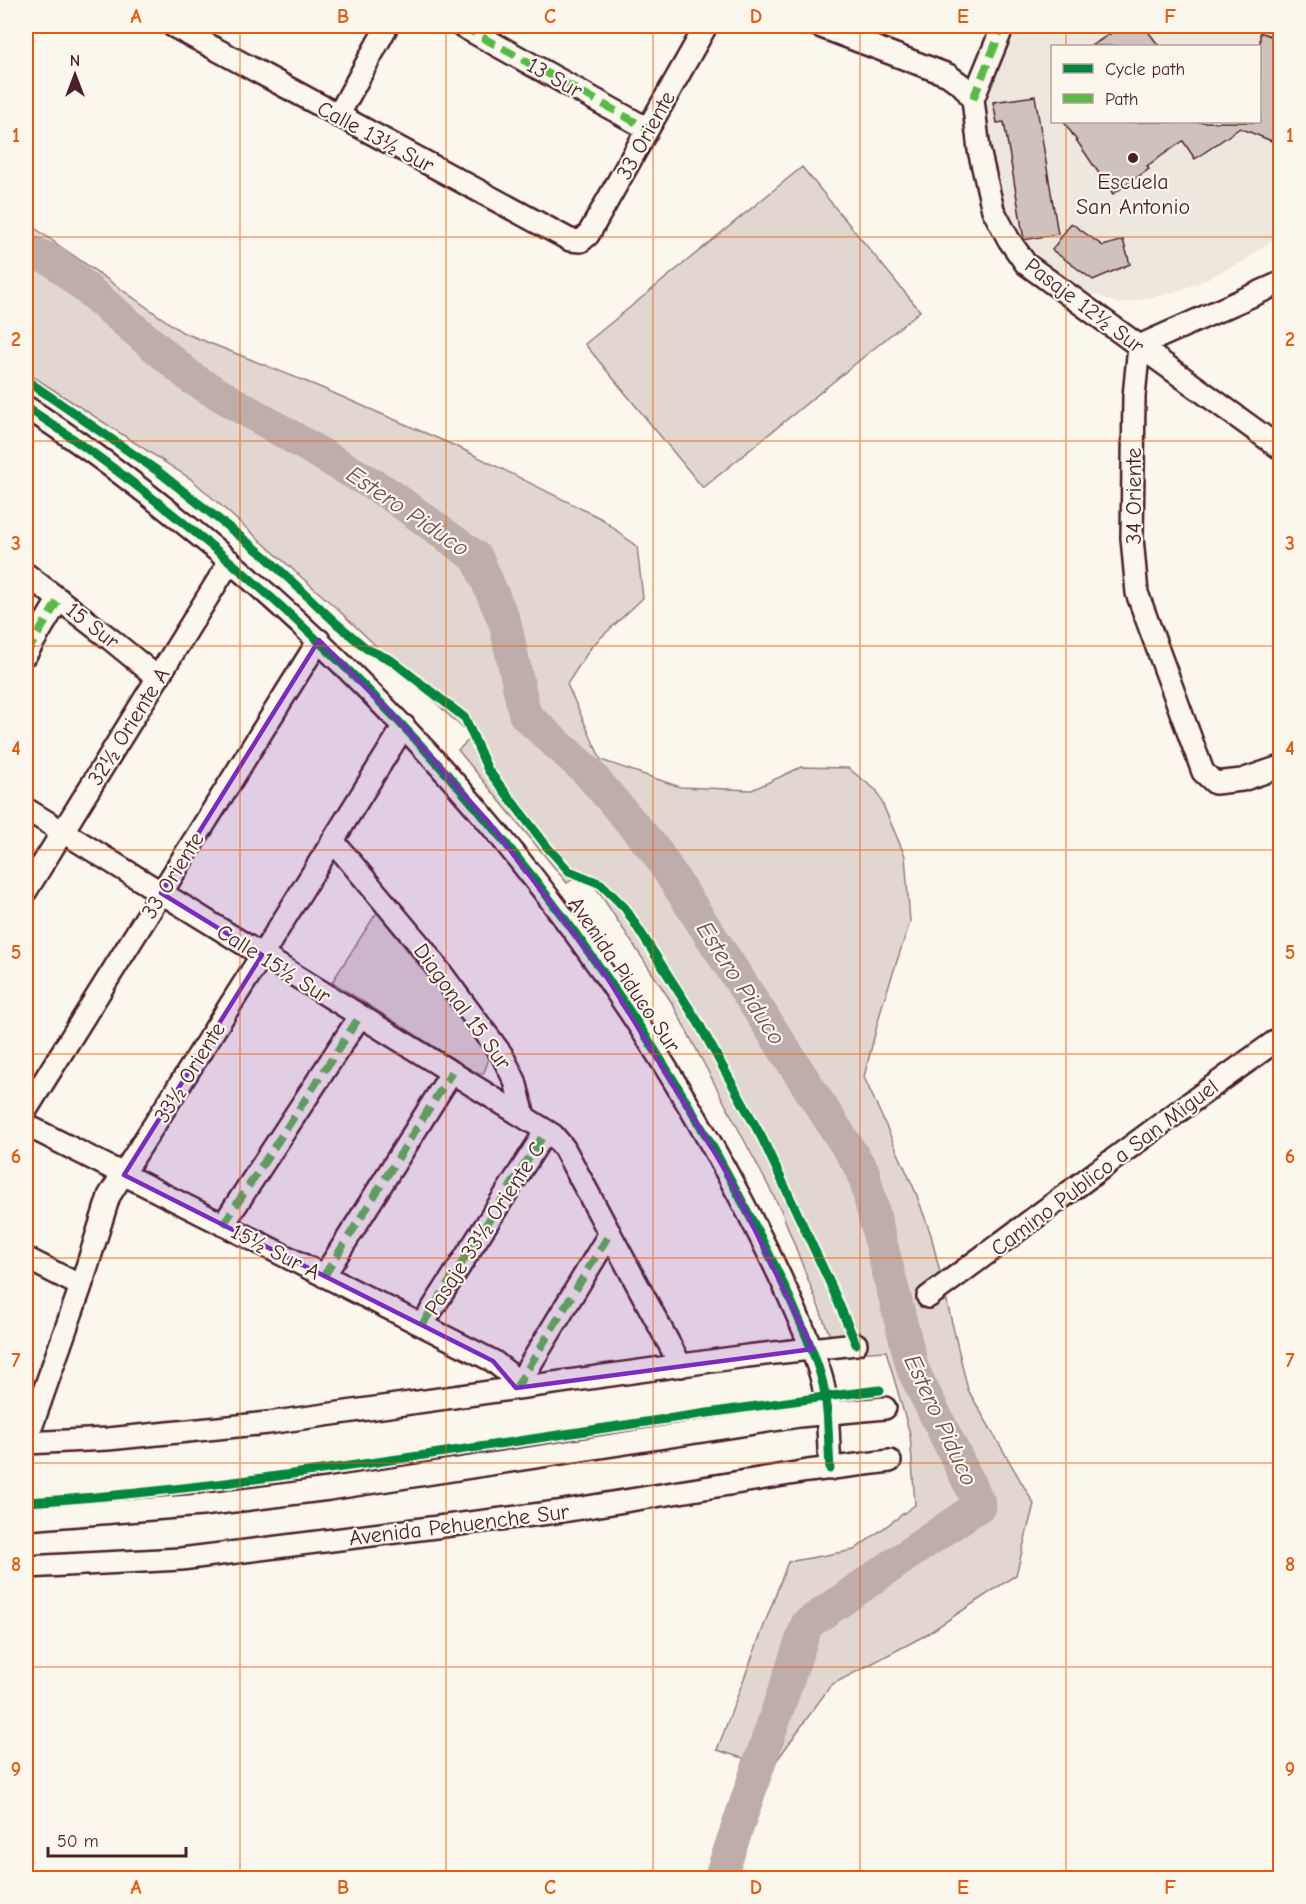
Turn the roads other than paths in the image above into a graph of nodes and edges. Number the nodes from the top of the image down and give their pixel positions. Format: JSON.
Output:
{"nodes":[{"id":1,"x":173,"y":26,"type":"edge"},
{"id":2,"x":387,"y":26,"type":"edge"},
{"id":3,"x":462,"y":26,"type":"edge"},
{"id":4,"x":706,"y":26,"type":"edge"},
{"id":5,"x":819,"y":26,"type":"edge"},
{"id":6,"x":1002,"y":26,"type":"edge"},
{"id":7,"x":973,"y":99,"type":"junction"},
{"id":8,"x":338,"y":116,"type":"junction"},
{"id":9,"x":648,"y":129,"type":"junction"},
{"id":10,"x":581,"y":241,"type":"joint"},
{"id":11,"x":1281,"y":283,"type":"edge"},
{"id":12,"x":1139,"y":346,"type":"junction"},
{"id":13,"x":26,"y":407,"type":"edge"},
{"id":14,"x":1281,"y":448,"type":"edge"},
{"id":15,"x":230,"y":561,"type":"junction"},
{"id":16,"x":26,"y":574,"type":"edge"},
{"id":17,"x":59,"y":599,"type":"junction"},
{"id":18,"x":319,"y":640,"type":"junction"},
{"id":19,"x":26,"y":654,"type":"edge"},
{"id":20,"x":158,"y":678,"type":"junction"},
{"id":21,"x":404,"y":726,"type":"junction"},
{"id":22,"x":1281,"y":767,"type":"edge"},
{"id":23,"x":26,"y":809,"type":"edge"},
{"id":24,"x":63,"y":832,"type":"junction"},
{"id":25,"x":333,"y":841,"type":"junction"},
{"id":26,"x":26,"y":891,"type":"edge"},
{"id":27,"x":161,"y":893,"type":"junction"},
{"id":28,"x":262,"y":955,"type":"junction"},
{"id":29,"x":360,"y":1016,"type":"junction"},
{"id":30,"x":1281,"y":1038,"type":"edge"},
{"id":31,"x":452,"y":1072,"type":"junction"},
{"id":32,"x":26,"y":1110,"type":"edge"},
{"id":33,"x":524,"y":1116,"type":"junction"},
{"id":34,"x":26,"y":1125,"type":"edge"},
{"id":35,"x":546,"y":1131,"type":"junction"},
{"id":36,"x":124,"y":1175,"type":"junction"},
{"id":37,"x":223,"y":1225,"type":"junction"},
{"id":38,"x":610,"y":1233,"type":"junction"},
{"id":39,"x":26,"y":1258,"type":"edge"},
{"id":40,"x":324,"y":1276,"type":"junction"},
{"id":41,"x":81,"y":1286,"type":"junction"},
{"id":42,"x":928,"y":1297,"type":"dead end"},
{"id":43,"x":422,"y":1325,"type":"junction"},
{"id":44,"x":856,"y":1344,"type":"dead end"},
{"id":45,"x":813,"y":1349,"type":"junction"},
{"id":46,"x":681,"y":1366,"type":"junction"},
{"id":47,"x":516,"y":1388,"type":"junction"},
{"id":48,"x":885,"y":1408,"type":"dead end"},
{"id":49,"x":827,"y":1413,"type":"junction"},
{"id":50,"x":27,"y":1432,"type":"edge"},
{"id":51,"x":890,"y":1461,"type":"dead end"},
{"id":52,"x":830,"y":1469,"type":"junction"},
{"id":53,"x":26,"y":1519,"type":"edge"},
{"id":54,"x":26,"y":1568,"type":"edge"}],
"edges":[{"from":1,"to":8,"type":"street","name":"Calle 13½ Sur"},
{"from":2,"to":8,"type":"street"},
{"from":3,"to":9,"type":"street","name":"13 Sur"},
{"from":4,"to":9,"type":"street","name":"33 Oriente"},
{"from":5,"to":7,"type":"street"},
{"from":6,"to":7,"type":"street"},
{"from":7,"to":12,"type":"street","name":"Pasaje 12½ Sur"},
{"from":8,"to":10,"type":"street","name":"Calle 13½ Sur"},
{"from":9,"to":10,"type":"street","name":"33 Oriente"},
{"from":11,"to":12,"type":"street"},
{"from":12,"to":14,"type":"street","name":"Pasaje 12½ Sur"},
{"from":12,"to":22,"type":"street","name":"34 Oriente"},
{"from":13,"to":15,"type":"street","name":"Avenida Piduco Sur"},
{"from":15,"to":18,"type":"street","name":"Avenida Piduco Sur"},
{"from":15,"to":20,"type":"street","name":"32½ Oriente A"},
{"from":16,"to":17,"type":"street","name":"15 Sur"},
{"from":17,"to":19,"type":"street"},
{"from":17,"to":20,"type":"street","name":"15 Sur"},
{"from":18,"to":21,"type":"street","name":"Avenida Piduco Sur"},
{"from":18,"to":27,"type":"street","name":"33 Oriente"},
{"from":20,"to":24,"type":"street","name":"32½ Oriente A"},
{"from":21,"to":25,"type":"street","name":"33½ Oriente"},
{"from":21,"to":45,"type":"street","name":"Avenida Piduco Sur"},
{"from":23,"to":24,"type":"street","name":"Calle 15½ Sur"},
{"from":24,"to":26,"type":"street","name":"32½ Oriente A"},
{"from":24,"to":27,"type":"street","name":"Calle 15½ Sur"},
{"from":25,"to":28,"type":"street","name":"33½ Oriente"},
{"from":25,"to":33,"type":"street","name":"Diagonal 15 Sur"},
{"from":27,"to":28,"type":"street","name":"Calle 15½ Sur"},
{"from":27,"to":32,"type":"street","name":"33 Oriente"},
{"from":28,"to":29,"type":"street","name":"Calle 15½ Sur"},
{"from":28,"to":36,"type":"street","name":"33½ Oriente"},
{"from":29,"to":31,"type":"street","name":"Calle 15½ Sur"},
{"from":29,"to":37,"type":"street"},
{"from":30,"to":42,"type":"street","name":"Camino Publico a San Miguel"},
{"from":31,"to":33,"type":"street","name":"Calle 15½ Sur"},
{"from":31,"to":40,"type":"street"},
{"from":33,"to":35,"type":"street"},
{"from":34,"to":36,"type":"street","name":"15½ Sur A"},
{"from":35,"to":38,"type":"street"},
{"from":35,"to":43,"type":"street","name":"Pasaje 33½ Oriente C"},
{"from":36,"to":37,"type":"street","name":"15½ Sur A"},
{"from":36,"to":41,"type":"street","name":"33½ Oriente"},
{"from":37,"to":40,"type":"street","name":"15½ Sur A"},
{"from":38,"to":46,"type":"street"},
{"from":38,"to":47,"type":"street"},
{"from":39,"to":41,"type":"street"},
{"from":40,"to":43,"type":"street","name":"15½ Sur A"},
{"from":41,"to":50,"type":"street","name":"33½ Oriente"},
{"from":43,"to":47,"type":"street","name":"15½ Sur A"},
{"from":44,"to":45,"type":"street"},
{"from":45,"to":46,"type":"street"},
{"from":45,"to":49,"type":"street","name":"Avenida Piduco Sur"},
{"from":46,"to":47,"type":"street"},
{"from":47,"to":50,"type":"street"},
{"from":48,"to":49,"type":"street"},
{"from":49,"to":52,"type":"street","name":"Avenida Piduco Sur"},
{"from":49,"to":53,"type":"street"},
{"from":51,"to":52,"type":"street","name":"Avenida Pehuenche Sur"},
{"from":52,"to":54,"type":"street","name":"Avenida Pehuenche Sur"}]}
